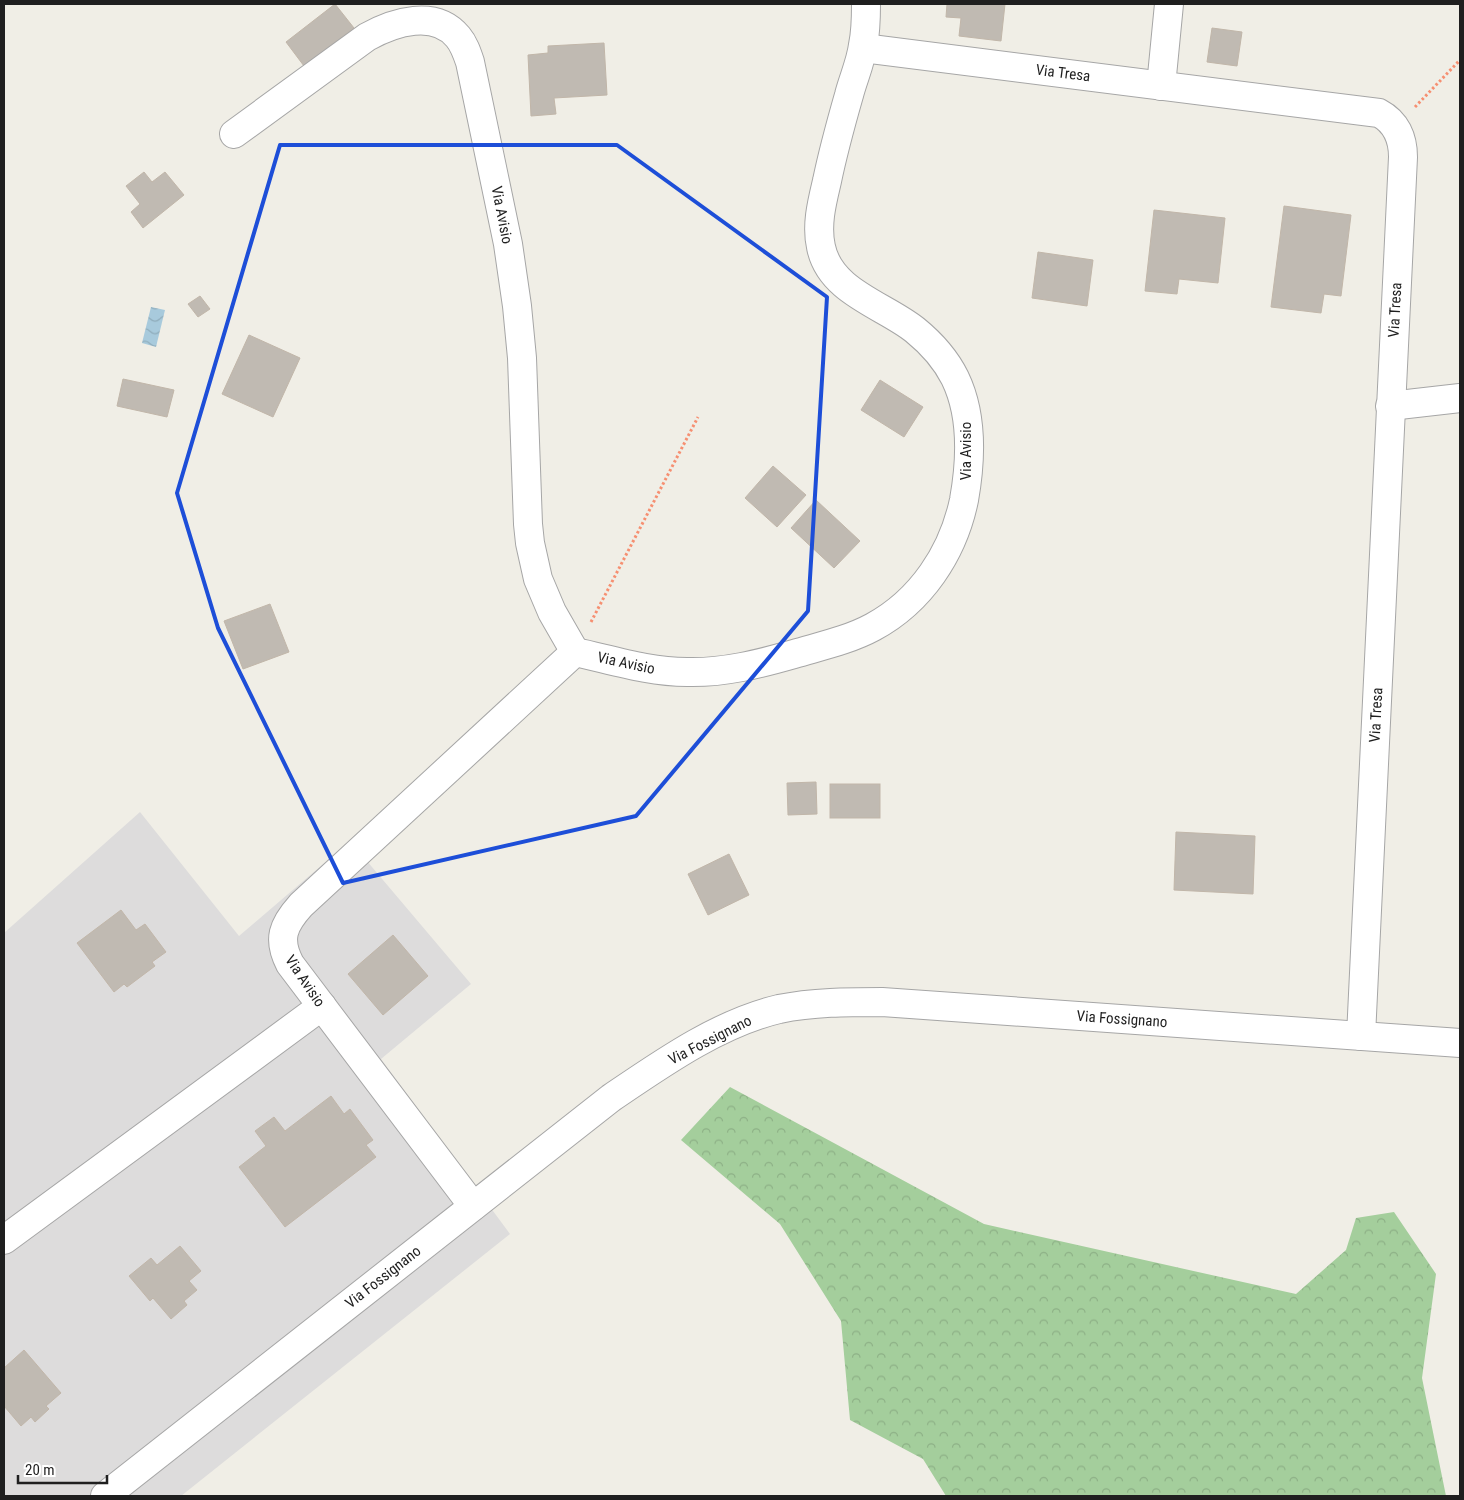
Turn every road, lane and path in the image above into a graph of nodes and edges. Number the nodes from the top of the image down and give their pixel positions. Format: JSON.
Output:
{"nodes":[{"id":1,"x":866,"y":4,"type":"edge"},
{"id":2,"x":1169,"y":4,"type":"edge"},
{"id":3,"x":863,"y":48,"type":"junction"},
{"id":4,"x":1460,"y":60,"type":"edge"},
{"id":5,"x":1161,"y":86,"type":"junction"},
{"id":6,"x":1395,"y":127,"type":"junction"},
{"id":7,"x":234,"y":134,"type":"dead end"},
{"id":8,"x":1460,"y":398,"type":"edge"},
{"id":9,"x":1390,"y":406,"type":"junction"},
{"id":10,"x":698,"y":417,"type":"dead end"},
{"id":11,"x":575,"y":652,"type":"junction"},
{"id":12,"x":322,"y":1006,"type":"junction"},
{"id":13,"x":1361,"y":1036,"type":"junction"},
{"id":14,"x":1460,"y":1043,"type":"edge"},
{"id":15,"x":473,"y":1206,"type":"junction"},
{"id":16,"x":4,"y":1240,"type":"edge"},
{"id":17,"x":105,"y":1496,"type":"edge"}],
"edges":[{"from":1,"to":3,"type":"street","name":"Via Avisio"},
{"from":2,"to":5,"type":"street"},
{"from":3,"to":5,"type":"street","name":"Via Tresa"},
{"from":3,"to":11,"type":"street","name":"Via Avisio"},
{"from":4,"to":6,"type":"path"},
{"from":5,"to":6,"type":"street","name":"Via Tresa"},
{"from":6,"to":9,"type":"street","name":"Via Tresa"},
{"from":7,"to":11,"type":"street","name":"Via Avisio"},
{"from":8,"to":9,"type":"street"},
{"from":9,"to":13,"type":"street","name":"Via Tresa"},
{"from":10,"to":11,"type":"path"},
{"from":11,"to":12,"type":"street","name":"Via Avisio"},
{"from":12,"to":15,"type":"street","name":"Via Avisio"},
{"from":12,"to":16,"type":"street"},
{"from":13,"to":14,"type":"street","name":"Via Fossignano"},
{"from":13,"to":15,"type":"street","name":"Via Fossignano"},
{"from":15,"to":17,"type":"street","name":"Via Fossignano"}]}
